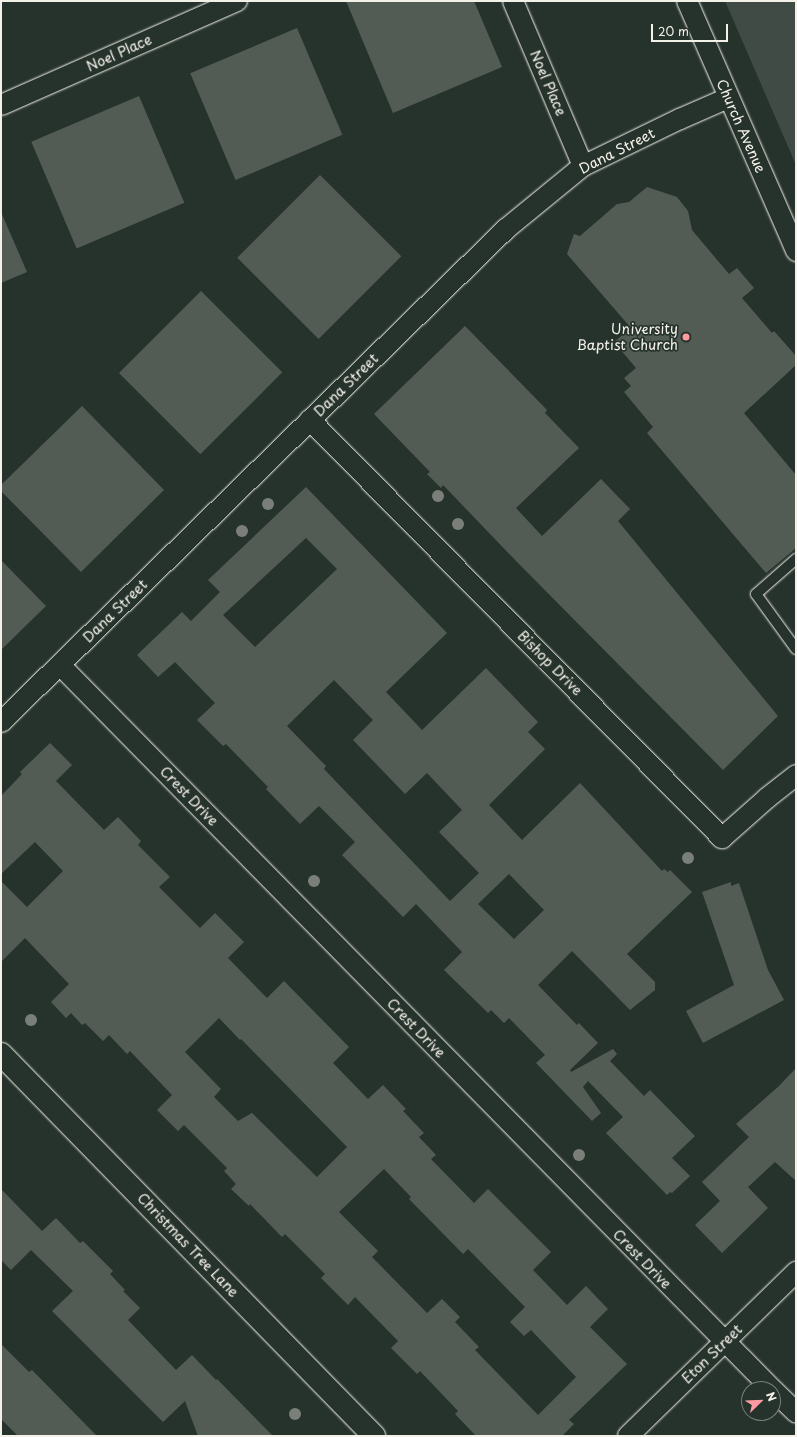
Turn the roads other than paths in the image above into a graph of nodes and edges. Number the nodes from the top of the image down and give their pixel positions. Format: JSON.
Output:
{"nodes":[{"id":1,"x":237,"y":1,"type":"edge"},
{"id":2,"x":513,"y":1,"type":"edge"},
{"id":3,"x":687,"y":1,"type":"edge"},
{"id":4,"x":728,"y":98,"type":"junction"},
{"id":5,"x":1,"y":105,"type":"edge"},
{"id":6,"x":583,"y":166,"type":"junction"},
{"id":7,"x":796,"y":251,"type":"edge"},
{"id":8,"x":310,"y":420,"type":"junction"},
{"id":9,"x":796,"y":559,"type":"edge"},
{"id":10,"x":796,"y":649,"type":"edge"},
{"id":11,"x":60,"y":665,"type":"junction"},
{"id":12,"x":1,"y":722,"type":"edge"},
{"id":13,"x":796,"y":775,"type":"edge"},
{"id":14,"x":1,"y":1054,"type":"edge"},
{"id":15,"x":796,"y":1272,"type":"edge"},
{"id":16,"x":724,"y":1342,"type":"junction"},
{"id":17,"x":763,"y":1381,"type":"edge"},
{"id":18,"x":781,"y":1398,"type":"edge"},
{"id":19,"x":796,"y":1412,"type":"edge"},
{"id":20,"x":374,"y":1436,"type":"edge"},
{"id":21,"x":628,"y":1436,"type":"edge"}],
"edges":[{"from":1,"to":5,"type":"street","name":"Noel Place"},
{"from":2,"to":6,"type":"street","name":"Noel Place"},
{"from":3,"to":4,"type":"street","name":"Church Avenue"},
{"from":4,"to":6,"type":"street","name":"Dana Street"},
{"from":4,"to":7,"type":"street","name":"Church Avenue"},
{"from":6,"to":8,"type":"street","name":"Dana Street"},
{"from":8,"to":11,"type":"street","name":"Dana Street"},
{"from":8,"to":13,"type":"street","name":"Bishop Drive"},
{"from":9,"to":10,"type":"lane"},
{"from":11,"to":12,"type":"street","name":"Dana Street"},
{"from":11,"to":16,"type":"street","name":"Crest Drive"},
{"from":14,"to":20,"type":"street","name":"Christmas Tree Lane"},
{"from":15,"to":16,"type":"street","name":"Eton Street"},
{"from":16,"to":17,"type":"street","name":"Crest Drive"},
{"from":16,"to":21,"type":"street","name":"Eton Street"},
{"from":18,"to":19,"type":"street","name":"Crest Drive"}]}
